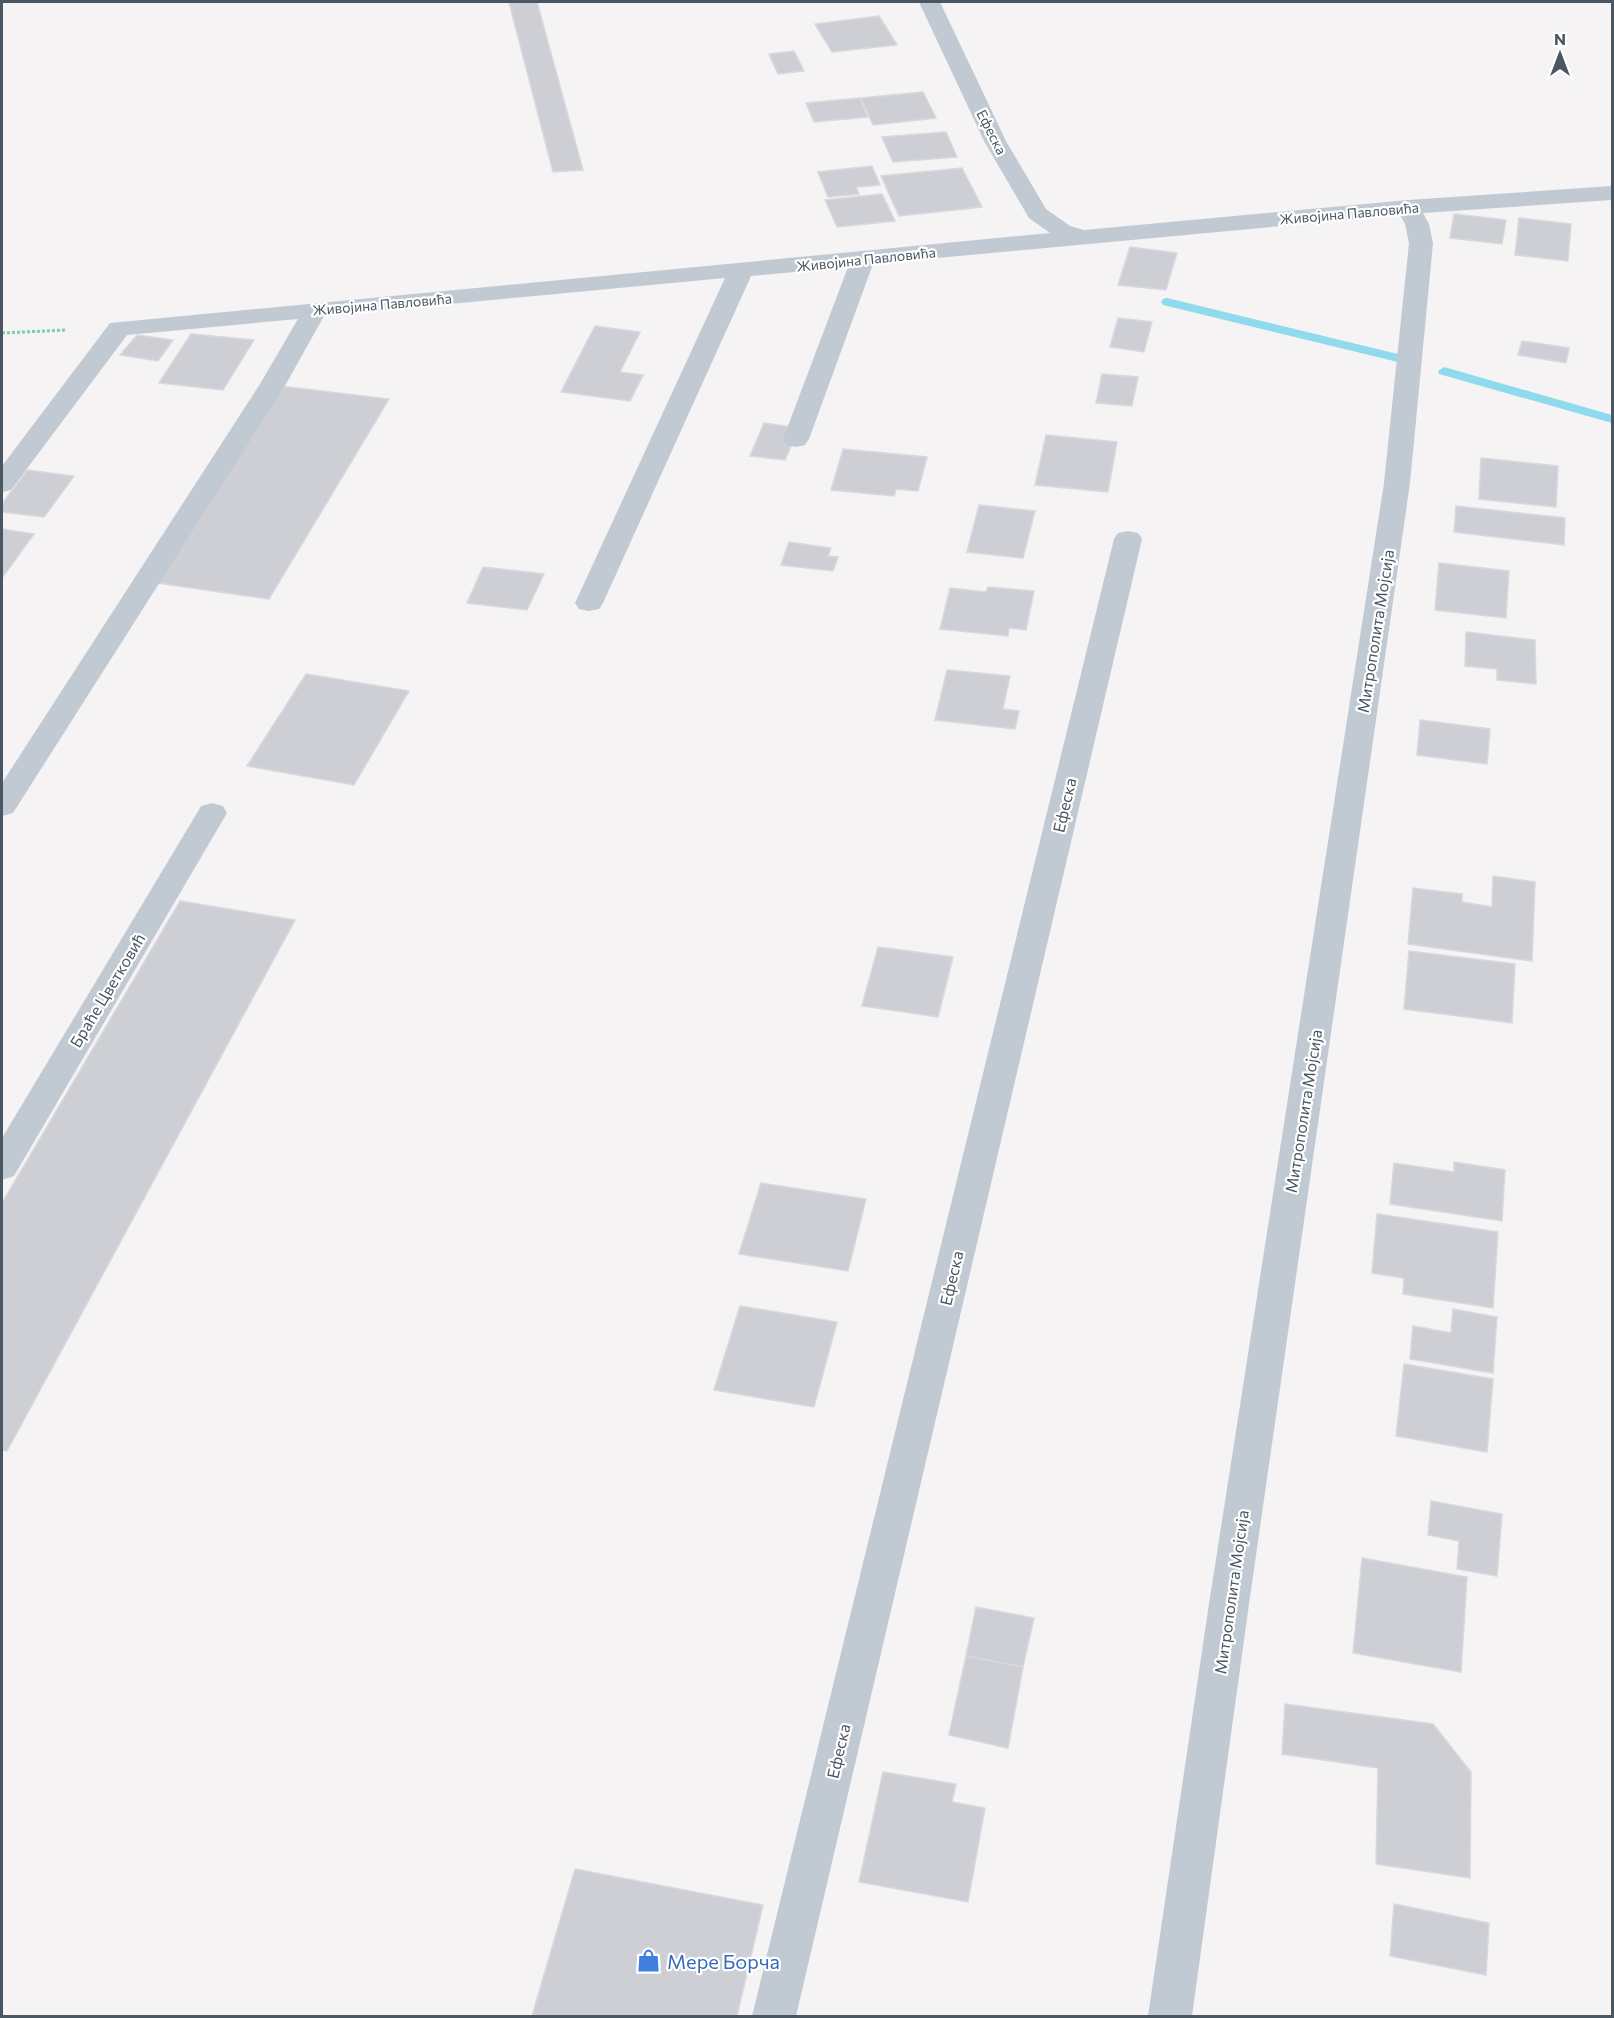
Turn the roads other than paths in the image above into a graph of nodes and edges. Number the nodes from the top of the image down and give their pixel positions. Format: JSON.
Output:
{"nodes":[{"id":1,"x":929,"y":2,"type":"edge"},
{"id":2,"x":1612,"y":193,"type":"edge"},
{"id":3,"x":1408,"y":207,"type":"junction"},
{"id":4,"x":1082,"y":237,"type":"junction"},
{"id":5,"x":863,"y":259,"type":"junction"},
{"id":6,"x":741,"y":271,"type":"junction"},
{"id":7,"x":316,"y":309,"type":"junction"},
{"id":8,"x":796,"y":440,"type":"dead end"},
{"id":9,"x":2,"y":484,"type":"edge"},
{"id":10,"x":1128,"y":539,"type":"dead end"},
{"id":11,"x":589,"y":603,"type":"dead end"},
{"id":12,"x":2,"y":806,"type":"edge"},
{"id":13,"x":212,"y":813,"type":"dead end"},
{"id":14,"x":2,"y":1167,"type":"edge"},
{"id":15,"x":774,"y":2016,"type":"edge"},
{"id":16,"x":1170,"y":2016,"type":"edge"}],
"edges":[{"from":1,"to":4,"type":"street","name":"Ефеска"},
{"from":2,"to":3,"type":"street","name":"Живојина Павловића"},
{"from":3,"to":4,"type":"street","name":"Живојина Павловића"},
{"from":3,"to":16,"type":"street","name":"Митрополита Мојсија"},
{"from":4,"to":5,"type":"street","name":"Живојина Павловића"},
{"from":5,"to":6,"type":"street","name":"Живојина Павловића"},
{"from":5,"to":8,"type":"street"},
{"from":6,"to":7,"type":"street","name":"Живојина Павловића"},
{"from":6,"to":11,"type":"street"},
{"from":7,"to":9,"type":"street","name":"Живојина Павловића"},
{"from":7,"to":12,"type":"street"},
{"from":10,"to":15,"type":"street","name":"Ефеска"},
{"from":13,"to":14,"type":"street","name":"Браће Цветковић"}]}
